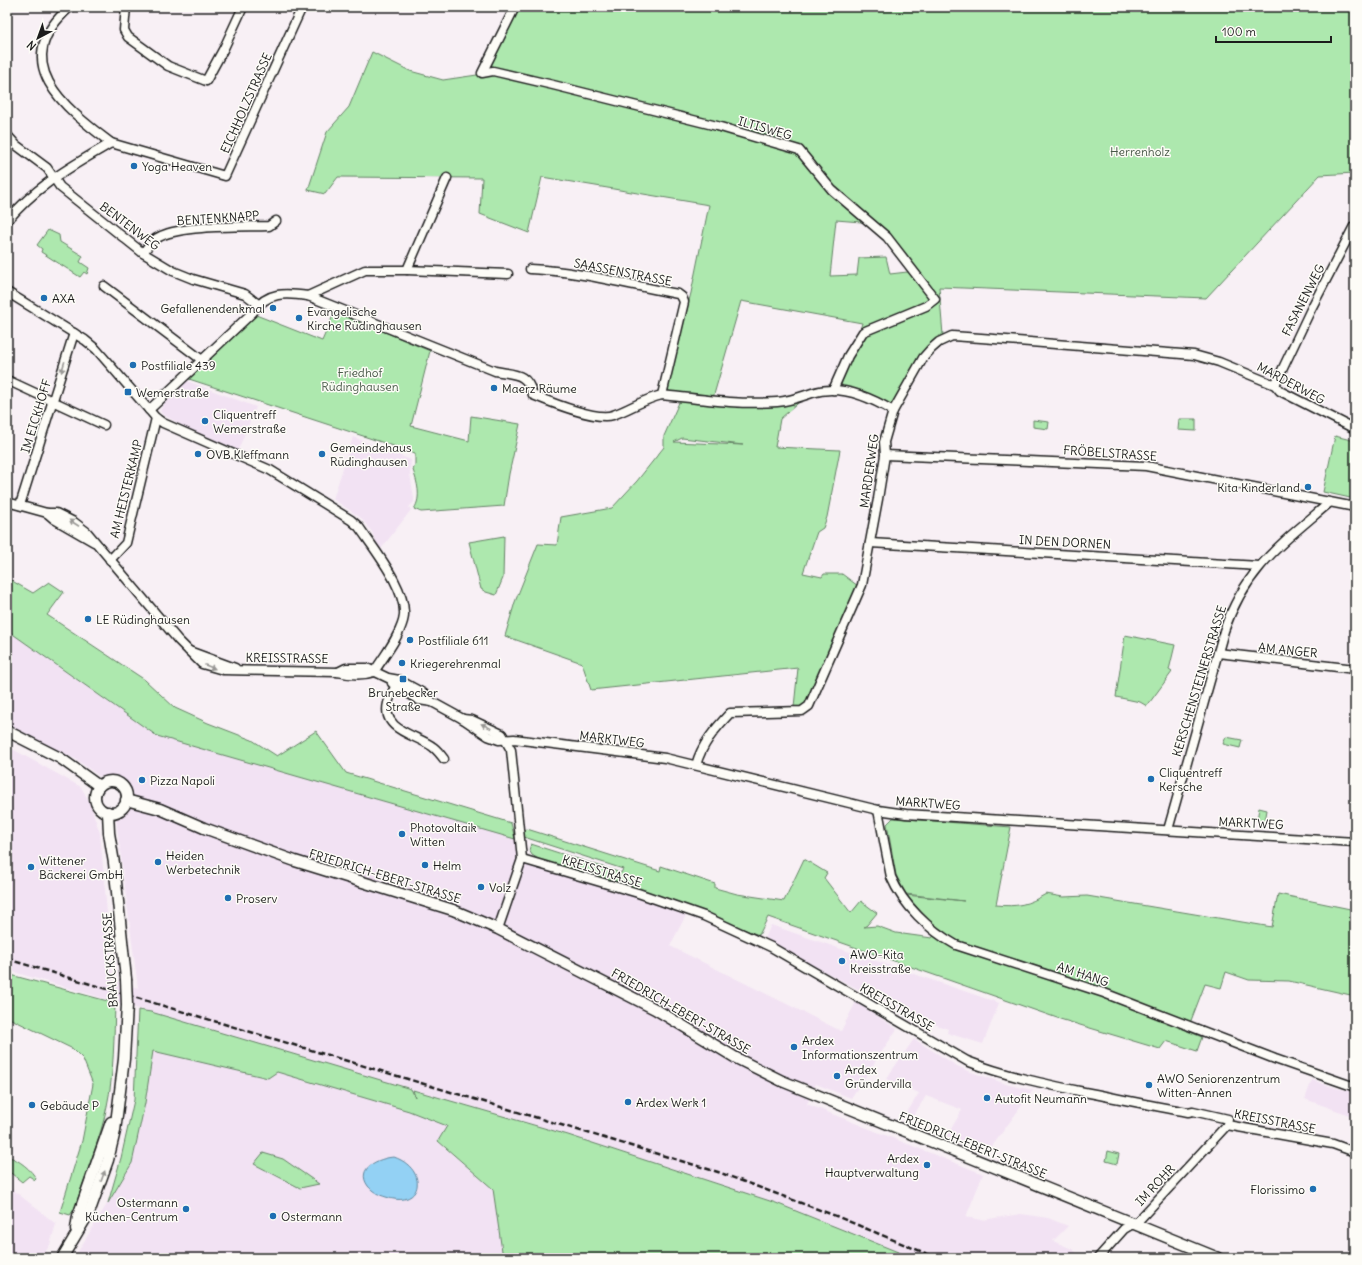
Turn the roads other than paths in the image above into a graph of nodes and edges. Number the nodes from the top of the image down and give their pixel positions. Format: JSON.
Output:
{"nodes":[{"id":1,"x":70,"y":7,"type":"edge"},
{"id":2,"x":126,"y":7,"type":"edge"},
{"id":3,"x":242,"y":7,"type":"edge"},
{"id":4,"x":301,"y":7,"type":"edge"},
{"id":5,"x":514,"y":7,"type":"edge"},
{"id":6,"x":7,"y":135,"type":"edge"},
{"id":7,"x":111,"y":143,"type":"junction"},
{"id":8,"x":54,"y":177,"type":"junction"},
{"id":9,"x":447,"y":178,"type":"dead end"},
{"id":10,"x":7,"y":221,"type":"edge"},
{"id":11,"x":276,"y":221,"type":"dead end"},
{"id":12,"x":1354,"y":226,"type":"dead end"},
{"id":13,"x":143,"y":253,"type":"junction"},
{"id":14,"x":530,"y":269,"type":"dead end"},
{"id":15,"x":407,"y":270,"type":"junction"},
{"id":16,"x":508,"y":274,"type":"dead end"},
{"id":17,"x":104,"y":286,"type":"dead end"},
{"id":18,"x":7,"y":292,"type":"edge"},
{"id":19,"x":308,"y":296,"type":"junction"},
{"id":20,"x":258,"y":304,"type":"junction"},
{"id":21,"x":74,"y":333,"type":"junction"},
{"id":22,"x":202,"y":360,"type":"junction"},
{"id":23,"x":7,"y":380,"type":"edge"},
{"id":24,"x":1275,"y":385,"type":"junction"},
{"id":25,"x":833,"y":390,"type":"junction"},
{"id":26,"x":662,"y":395,"type":"junction"},
{"id":27,"x":52,"y":401,"type":"junction"},
{"id":28,"x":149,"y":410,"type":"junction"},
{"id":29,"x":893,"y":411,"type":"junction"},
{"id":30,"x":156,"y":418,"type":"junction"},
{"id":31,"x":104,"y":426,"type":"dead end"},
{"id":32,"x":1355,"y":429,"type":"edge"},
{"id":33,"x":885,"y":455,"type":"junction"},
{"id":34,"x":7,"y":502,"type":"edge"},
{"id":35,"x":1329,"y":502,"type":"junction"},
{"id":36,"x":20,"y":505,"type":"junction"},
{"id":37,"x":1355,"y":507,"type":"edge"},
{"id":38,"x":870,"y":543,"type":"junction"},
{"id":39,"x":110,"y":560,"type":"junction"},
{"id":40,"x":1259,"y":566,"type":"junction"},
{"id":41,"x":1218,"y":653,"type":"junction"},
{"id":42,"x":1355,"y":669,"type":"edge"},
{"id":43,"x":374,"y":672,"type":"junction"},
{"id":44,"x":397,"y":683,"type":"junction"},
{"id":45,"x":7,"y":731,"type":"edge"},
{"id":46,"x":506,"y":740,"type":"junction"},
{"id":47,"x":444,"y":759,"type":"dead end"},
{"id":48,"x":696,"y":765,"type":"junction"},
{"id":49,"x":99,"y":786,"type":"junction"},
{"id":50,"x":126,"y":800,"type":"junction"},
{"id":51,"x":878,"y":810,"type":"junction"},
{"id":52,"x":108,"y":812,"type":"junction"},
{"id":53,"x":1168,"y":830,"type":"junction"},
{"id":54,"x":1355,"y":842,"type":"edge"},
{"id":55,"x":522,"y":859,"type":"junction"},
{"id":56,"x":498,"y":929,"type":"junction"},
{"id":57,"x":1355,"y":1087,"type":"edge"},
{"id":58,"x":1227,"y":1125,"type":"junction"},
{"id":59,"x":1355,"y":1152,"type":"edge"},
{"id":60,"x":1134,"y":1223,"type":"junction"},
{"id":61,"x":62,"y":1258,"type":"edge"},
{"id":62,"x":1098,"y":1258,"type":"edge"},
{"id":63,"x":1218,"y":1258,"type":"edge"}],
"edges":[{"from":1,"to":7,"type":"street"},
{"from":2,"to":3,"type":"street"},
{"from":4,"to":7,"type":"street","name":"EICHHOLZSTRASSE"},
{"from":5,"to":25,"type":"street","name":"ILTISWEG"},
{"from":6,"to":8,"type":"street","name":"BENTENWEG"},
{"from":7,"to":8,"type":"street"},
{"from":8,"to":10,"type":"street"},
{"from":8,"to":13,"type":"street","name":"BENTENWEG"},
{"from":9,"to":15,"type":"street"},
{"from":11,"to":13,"type":"street","name":"BENTENKNAPP"},
{"from":12,"to":24,"type":"street","name":"FASANENWEG"},
{"from":13,"to":20,"type":"street","name":"BENTENWEG"},
{"from":14,"to":26,"type":"street","name":"SAASSENSTRASSE"},
{"from":15,"to":16,"type":"street"},
{"from":15,"to":19,"type":"street"},
{"from":17,"to":22,"type":"street"},
{"from":18,"to":21,"type":"street"},
{"from":19,"to":20,"type":"street"},
{"from":19,"to":26,"type":"street"},
{"from":20,"to":22,"type":"street"},
{"from":21,"to":27,"type":"street","name":"IM EICKHOFF","one_way":true},
{"from":21,"to":28,"type":"street"},
{"from":22,"to":28,"type":"street"},
{"from":23,"to":27,"type":"street"},
{"from":24,"to":29,"type":"street","name":"MARDERWEG"},
{"from":24,"to":32,"type":"street","name":"MARDERWEG"},
{"from":25,"to":26,"type":"street"},
{"from":25,"to":29,"type":"street"},
{"from":27,"to":31,"type":"street"},
{"from":27,"to":36,"type":"street","name":"IM EICKHOFF"},
{"from":28,"to":30,"type":"street"},
{"from":29,"to":33,"type":"street","name":"MARDERWEG"},
{"from":30,"to":39,"type":"street","name":"AM HEISTERKAMP"},
{"from":30,"to":43,"type":"street"},
{"from":33,"to":35,"type":"street","name":"FRÖBELSTRASSE"},
{"from":33,"to":38,"type":"street","name":"MARDERWEG"},
{"from":34,"to":36,"type":"street","name":"KREISSTRASSE"},
{"from":35,"to":37,"type":"street","name":"FRÖBELSTRASSE"},
{"from":35,"to":40,"type":"street","name":"KERSCHENSTEINERSTRASSE"},
{"from":36,"to":39,"type":"street","name":"KREISSTRASSE"},
{"from":38,"to":40,"type":"street","name":"IN DEN DORNEN"},
{"from":38,"to":48,"type":"street","name":"MARDERWEG"},
{"from":39,"to":43,"type":"street","name":"KREISSTRASSE"},
{"from":40,"to":41,"type":"street","name":"KERSCHENSTEINERSTRASSE"},
{"from":41,"to":42,"type":"street","name":"AM ANGER"},
{"from":41,"to":53,"type":"street","name":"KERSCHENSTEINERSTRASSE"},
{"from":43,"to":44,"type":"street"},
{"from":44,"to":46,"type":"street"},
{"from":44,"to":47,"type":"street"},
{"from":45,"to":49,"type":"street"},
{"from":46,"to":48,"type":"street","name":"MARKTWEG"},
{"from":46,"to":55,"type":"street"},
{"from":48,"to":51,"type":"street","name":"MARKTWEG"},
{"from":49,"to":50,"type":"street"},
{"from":49,"to":52,"type":"street"},
{"from":50,"to":52,"type":"street"},
{"from":50,"to":56,"type":"street","name":"FRIEDRICH-EBERT-STRASSE"},
{"from":51,"to":53,"type":"street","name":"MARKTWEG"},
{"from":51,"to":57,"type":"street","name":"AM HANG"},
{"from":52,"to":61,"type":"street","name":"BRAUCKSTRASSE","bridge":true},
{"from":53,"to":54,"type":"street","name":"MARKTWEG"},
{"from":55,"to":56,"type":"street"},
{"from":55,"to":58,"type":"street","name":"KREISSTRASSE"},
{"from":56,"to":60,"type":"street","name":"FRIEDRICH-EBERT-STRASSE"},
{"from":58,"to":59,"type":"street","name":"KREISSTRASSE"},
{"from":58,"to":60,"type":"street","name":"IM ROHR"},
{"from":60,"to":62,"type":"street","name":"IM ROHR"},
{"from":60,"to":63,"type":"street","name":"FRIEDRICH-EBERT-STRASSE"}]}
